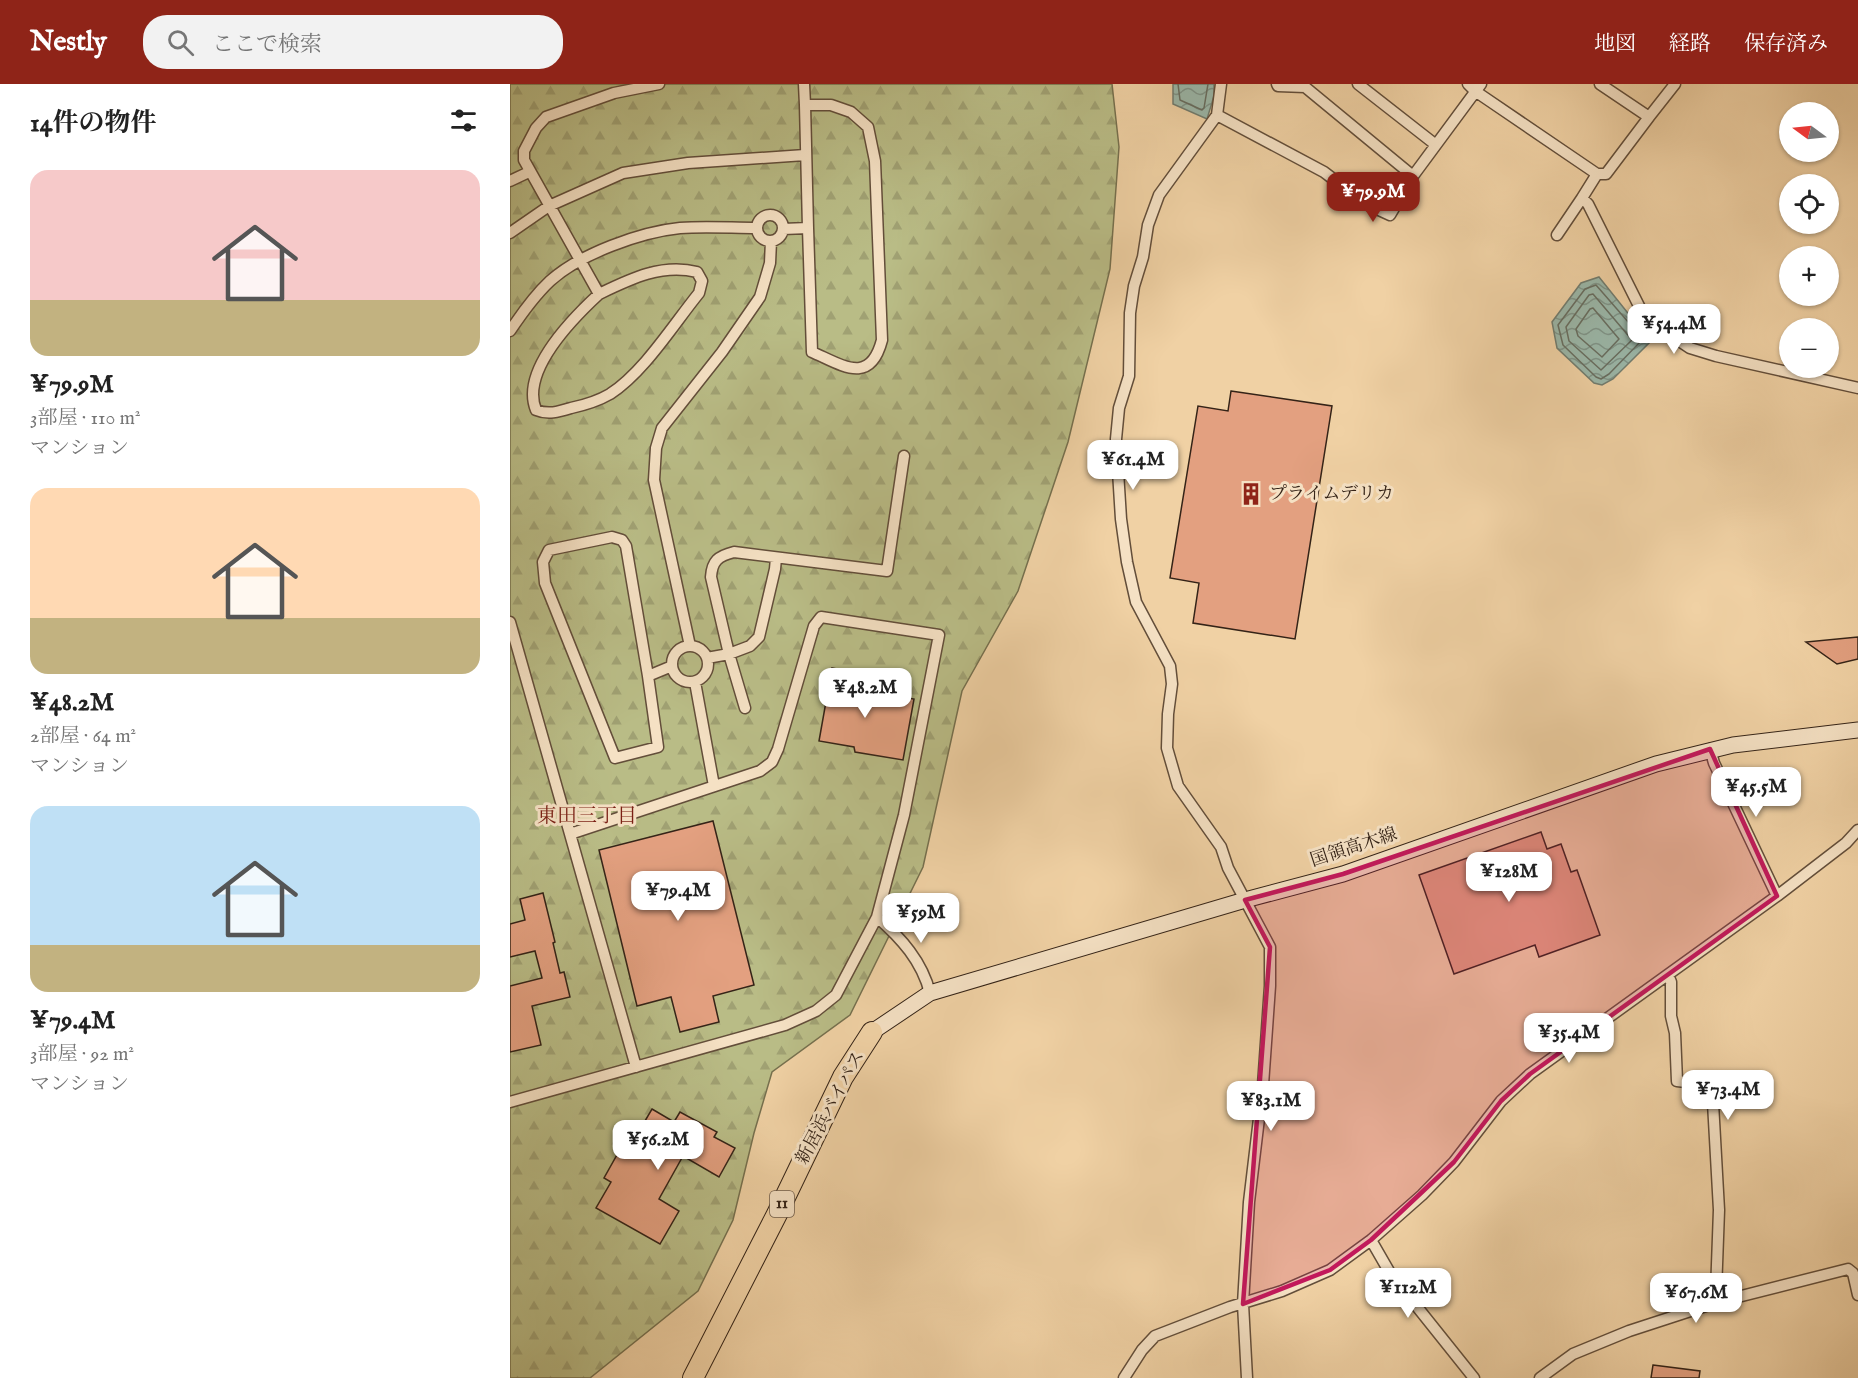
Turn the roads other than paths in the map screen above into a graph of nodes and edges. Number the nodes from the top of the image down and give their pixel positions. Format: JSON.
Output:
{"nodes":[{"id":1,"x":659,"y":84,"type":"edge"},
{"id":2,"x":804,"y":84,"type":"edge"},
{"id":3,"x":1221,"y":84,"type":"edge"},
{"id":4,"x":1277,"y":84,"type":"edge"},
{"id":5,"x":1358,"y":84,"type":"edge"},
{"id":6,"x":1600,"y":84,"type":"edge"},
{"id":7,"x":1675,"y":84,"type":"edge"},
{"id":8,"x":1475,"y":86,"type":"edge"},
{"id":9,"x":805,"y":105,"type":"junction"},
{"id":10,"x":1217,"y":115,"type":"junction"},
{"id":11,"x":1649,"y":117,"type":"junction"},
{"id":12,"x":1436,"y":145,"type":"junction"},
{"id":13,"x":805,"y":155,"type":"junction"},
{"id":14,"x":529,"y":172,"type":"junction"},
{"id":15,"x":1597,"y":174,"type":"junction"},
{"id":16,"x":1413,"y":176,"type":"junction"},
{"id":17,"x":510,"y":181,"type":"edge"},
{"id":18,"x":1582,"y":198,"type":"junction"},
{"id":19,"x":549,"y":206,"type":"junction"},
{"id":20,"x":757,"y":228,"type":"junction"},
{"id":21,"x":808,"y":228,"type":"junction"},
{"id":22,"x":783,"y":229,"type":"junction"},
{"id":23,"x":510,"y":233,"type":"edge"},
{"id":24,"x":1557,"y":235,"type":"dead end"},
{"id":25,"x":771,"y":241,"type":"junction"},
{"id":26,"x":581,"y":260,"type":"junction"},
{"id":27,"x":599,"y":294,"type":"junction"},
{"id":28,"x":510,"y":331,"type":"edge"},
{"id":29,"x":1858,"y":388,"type":"edge"},
{"id":30,"x":904,"y":456,"type":"dead end"},
{"id":31,"x":776,"y":558,"type":"junction"},
{"id":32,"x":510,"y":622,"type":"edge"},
{"id":33,"x":690,"y":646,"type":"junction"},
{"id":34,"x":729,"y":654,"type":"junction"},
{"id":35,"x":707,"y":658,"type":"junction"},
{"id":36,"x":672,"y":666,"type":"junction"},
{"id":37,"x":648,"y":676,"type":"junction"},
{"id":38,"x":695,"y":682,"type":"junction"},
{"id":39,"x":745,"y":708,"type":"dead end"},
{"id":40,"x":1858,"y":730,"type":"edge"},
{"id":41,"x":1710,"y":749,"type":"junction"},
{"id":42,"x":714,"y":786,"type":"junction"},
{"id":43,"x":1858,"y":830,"type":"edge"},
{"id":44,"x":570,"y":834,"type":"junction"},
{"id":45,"x":1777,"y":896,"type":"junction"},
{"id":46,"x":1245,"y":900,"type":"junction"},
{"id":47,"x":877,"y":917,"type":"junction"},
{"id":48,"x":1668,"y":975,"type":"junction"},
{"id":49,"x":930,"y":993,"type":"junction"},
{"id":50,"x":872,"y":1032,"type":"joint"},
{"id":51,"x":636,"y":1067,"type":"junction"},
{"id":52,"x":510,"y":1102,"type":"edge"},
{"id":53,"x":1371,"y":1240,"type":"junction"},
{"id":54,"x":1858,"y":1295,"type":"edge"},
{"id":55,"x":1718,"y":1302,"type":"junction"},
{"id":56,"x":1243,"y":1305,"type":"junction"},
{"id":57,"x":693,"y":1378,"type":"edge"},
{"id":58,"x":1124,"y":1378,"type":"edge"},
{"id":59,"x":1247,"y":1378,"type":"edge"},
{"id":60,"x":1474,"y":1378,"type":"edge"},
{"id":61,"x":1540,"y":1378,"type":"edge"}],
"edges":[{"from":1,"to":14,"type":"street"},
{"from":2,"to":9,"type":"street"},
{"from":3,"to":10,"type":"street"},
{"from":4,"to":16,"type":"street"},
{"from":5,"to":12,"type":"street"},
{"from":6,"to":11,"type":"street"},
{"from":7,"to":11,"type":"street"},
{"from":8,"to":12,"type":"street"},
{"from":8,"to":15,"type":"street"},
{"from":9,"to":13,"type":"street"},
{"from":9,"to":21,"type":"street"},
{"from":10,"to":16,"type":"street"},
{"from":10,"to":46,"type":"street"},
{"from":11,"to":15,"type":"street"},
{"from":12,"to":16,"type":"street"},
{"from":13,"to":19,"type":"street"},
{"from":13,"to":21,"type":"street"},
{"from":14,"to":17,"type":"street"},
{"from":14,"to":19,"type":"street"},
{"from":15,"to":18,"type":"street"},
{"from":18,"to":24,"type":"street"},
{"from":18,"to":29,"type":"street"},
{"from":19,"to":23,"type":"street"},
{"from":19,"to":26,"type":"street"},
{"from":20,"to":22,"type":"street"},
{"from":20,"to":25,"type":"street"},
{"from":20,"to":26,"type":"street"},
{"from":21,"to":22,"type":"street"},
{"from":22,"to":25,"type":"street"},
{"from":25,"to":33,"type":"street"},
{"from":26,"to":27,"type":"street"},
{"from":26,"to":28,"type":"street"},
{"from":27,"to":27,"type":"street"},
{"from":30,"to":31,"type":"street"},
{"from":31,"to":34,"type":"street"},
{"from":31,"to":34,"type":"street"},
{"from":32,"to":44,"type":"street"},
{"from":33,"to":35,"type":"street"},
{"from":33,"to":36,"type":"street"},
{"from":34,"to":35,"type":"street"},
{"from":34,"to":39,"type":"street"},
{"from":35,"to":38,"type":"street"},
{"from":36,"to":37,"type":"street"},
{"from":36,"to":38,"type":"street"},
{"from":37,"to":37,"type":"street"},
{"from":38,"to":42,"type":"street"},
{"from":40,"to":41,"type":"main road","name":"国領高木線"},
{"from":41,"to":45,"type":"street"},
{"from":41,"to":46,"type":"main road","name":"国領高木線"},
{"from":42,"to":44,"type":"street"},
{"from":42,"to":47,"type":"street"},
{"from":43,"to":45,"type":"street"},
{"from":44,"to":51,"type":"street"},
{"from":45,"to":48,"type":"street"},
{"from":46,"to":49,"type":"main road","name":"国領高木線"},
{"from":46,"to":56,"type":"street"},
{"from":47,"to":49,"type":"street"},
{"from":47,"to":51,"type":"street"},
{"from":48,"to":53,"type":"street"},
{"from":48,"to":55,"type":"street"},
{"from":49,"to":50,"type":"main road","name":"国領高木線"},
{"from":50,"to":57,"type":"highway","name":"新居浜バイパス","number":"11"},
{"from":51,"to":52,"type":"street"},
{"from":53,"to":56,"type":"street"},
{"from":53,"to":60,"type":"street"},
{"from":54,"to":55,"type":"street"},
{"from":55,"to":61,"type":"street"},
{"from":56,"to":58,"type":"street"},
{"from":56,"to":59,"type":"street"}]}
